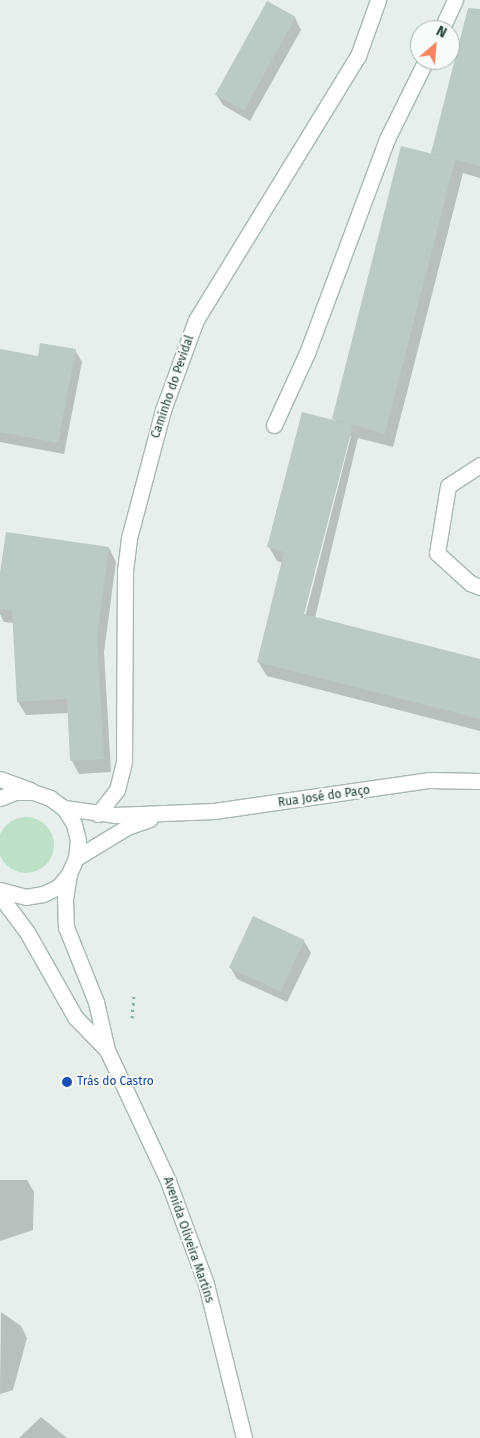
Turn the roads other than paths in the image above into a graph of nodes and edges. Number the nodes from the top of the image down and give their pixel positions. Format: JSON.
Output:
{"nodes":[{"id":1,"x":378,"y":0,"type":"edge"},
{"id":2,"x":455,"y":0,"type":"edge"},
{"id":3,"x":445,"y":20,"type":"edge"},
{"id":4,"x":421,"y":70,"type":"edge"},
{"id":5,"x":274,"y":425,"type":"dead end"},
{"id":6,"x":480,"y":465,"type":"edge"},
{"id":7,"x":480,"y":587,"type":"edge"},
{"id":8,"x":0,"y":778,"type":"edge"},
{"id":9,"x":480,"y":781,"type":"edge"},
{"id":10,"x":33,"y":792,"type":"junction"},
{"id":11,"x":0,"y":798,"type":"edge"},
{"id":12,"x":64,"y":808,"type":"junction"},
{"id":13,"x":98,"y":814,"type":"junction"},
{"id":14,"x":168,"y":814,"type":"junction"},
{"id":15,"x":76,"y":858,"type":"junction"},
{"id":16,"x":69,"y":874,"type":"junction"},
{"id":17,"x":0,"y":890,"type":"edge"},
{"id":18,"x":0,"y":896,"type":"edge"},
{"id":19,"x":107,"y":1050,"type":"junction"},
{"id":20,"x":244,"y":1438,"type":"edge"}],
"edges":[{"from":1,"to":13,"type":"street","name":"Caminho do Pevidal"},
{"from":2,"to":3,"type":"street"},
{"from":4,"to":5,"type":"street"},
{"from":6,"to":7,"type":"street"},
{"from":8,"to":10,"type":"street"},
{"from":9,"to":14,"type":"street","name":"Rua José do Paço"},
{"from":10,"to":11,"type":"street"},
{"from":10,"to":12,"type":"street"},
{"from":12,"to":13,"type":"street","name":"Rua José do Paço"},
{"from":12,"to":15,"type":"street"},
{"from":13,"to":14,"type":"street","name":"Rua José do Paço"},
{"from":14,"to":15,"type":"street","name":"Rua José do Paço"},
{"from":15,"to":16,"type":"street"},
{"from":16,"to":17,"type":"street"},
{"from":16,"to":19,"type":"street","name":"Avenida Oliveira Martins"},
{"from":18,"to":19,"type":"street","name":"Avenida Oliveira Martins"},
{"from":19,"to":20,"type":"street","name":"Avenida Oliveira Martins"}]}
